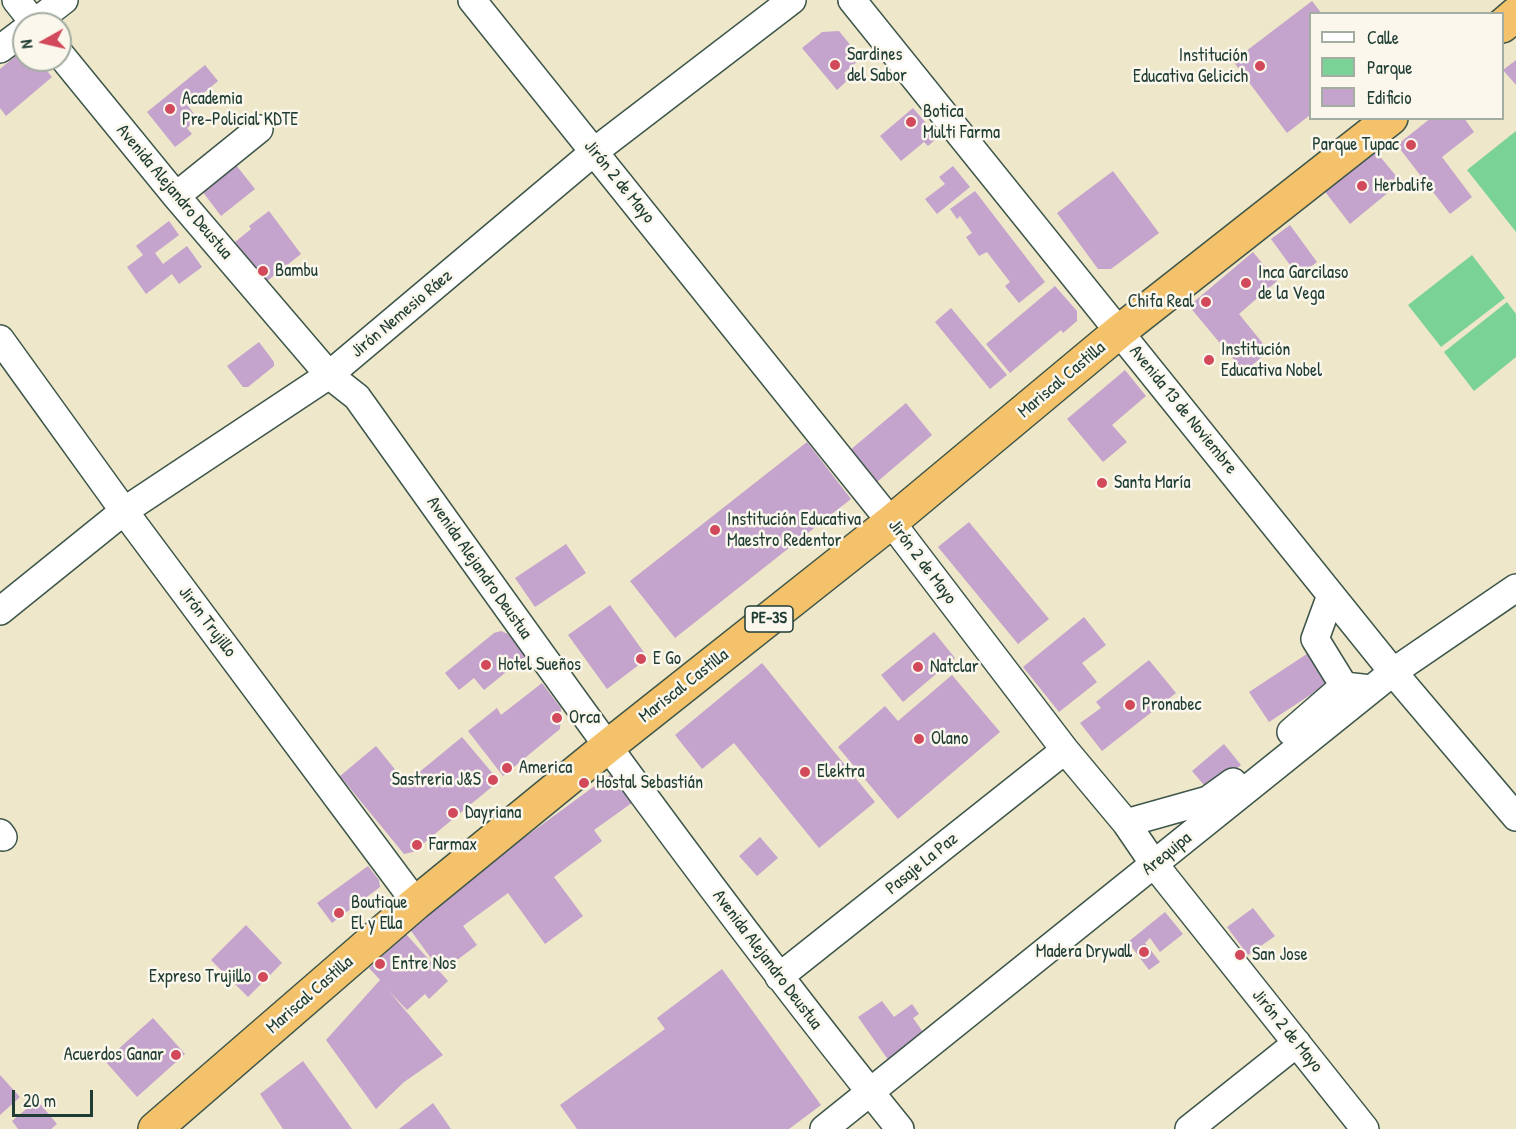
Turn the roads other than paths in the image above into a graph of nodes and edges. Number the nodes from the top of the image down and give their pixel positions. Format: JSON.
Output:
{"nodes":[{"id":1,"x":64,"y":0,"type":"edge"},
{"id":2,"x":472,"y":0,"type":"edge"},
{"id":3,"x":792,"y":0,"type":"edge"},
{"id":4,"x":852,"y":0,"type":"edge"},
{"id":5,"x":49,"y":12,"type":"edge"},
{"id":6,"x":1516,"y":14,"type":"edge"},
{"id":7,"x":1504,"y":25,"type":"edge"},
{"id":8,"x":72,"y":69,"type":"edge"},
{"id":9,"x":1388,"y":120,"type":"edge"},
{"id":10,"x":259,"y":129,"type":"dead end"},
{"id":11,"x":595,"y":151,"type":"junction"},
{"id":12,"x":176,"y":196,"type":"junction"},
{"id":13,"x":1120,"y":331,"type":"junction"},
{"id":14,"x":0,"y":339,"type":"edge"},
{"id":15,"x":329,"y":375,"type":"junction"},
{"id":16,"x":124,"y":511,"type":"junction"},
{"id":17,"x":891,"y":522,"type":"junction"},
{"id":18,"x":1516,"y":588,"type":"edge"},
{"id":19,"x":1331,"y":595,"type":"junction"},
{"id":20,"x":0,"y":611,"type":"edge"},
{"id":21,"x":1393,"y":672,"type":"junction"},
{"id":22,"x":1344,"y":686,"type":"junction"},
{"id":23,"x":1371,"y":689,"type":"junction"},
{"id":24,"x":607,"y":747,"type":"junction"},
{"id":25,"x":1065,"y":750,"type":"junction"},
{"id":26,"x":1232,"y":792,"type":"junction"},
{"id":27,"x":1516,"y":817,"type":"edge"},
{"id":28,"x":1126,"y":823,"type":"junction"},
{"id":29,"x":1154,"y":864,"type":"junction"},
{"id":30,"x":416,"y":903,"type":"junction"},
{"id":31,"x":779,"y":977,"type":"junction"},
{"id":32,"x":1297,"y":1043,"type":"junction"},
{"id":33,"x":870,"y":1092,"type":"junction"},
{"id":34,"x":155,"y":1129,"type":"edge"},
{"id":35,"x":824,"y":1129,"type":"edge"},
{"id":36,"x":900,"y":1129,"type":"edge"},
{"id":37,"x":1189,"y":1129,"type":"edge"},
{"id":38,"x":1365,"y":1129,"type":"edge"}],
"edges":[{"from":1,"to":5,"type":"street"},
{"from":2,"to":11,"type":"street","name":"Jirón 2 de Mayo"},
{"from":3,"to":11,"type":"street","name":"Jirón Nemesio Ráez"},
{"from":4,"to":13,"type":"street","name":"Avenida 13 de Noviembre"},
{"from":6,"to":7,"type":"highway"},
{"from":8,"to":12,"type":"street","name":"Avenida Alejandro Deustua"},
{"from":9,"to":13,"type":"highway","name":"Mariscal Castilla","number":"PE-3S"},
{"from":10,"to":12,"type":"street"},
{"from":11,"to":15,"type":"street","name":"Jirón Nemesio Ráez"},
{"from":11,"to":17,"type":"street","name":"Jirón 2 de Mayo"},
{"from":12,"to":15,"type":"street","name":"Avenida Alejandro Deustua"},
{"from":13,"to":17,"type":"highway","name":"Mariscal Castilla","number":"PE-3S"},
{"from":13,"to":19,"type":"street","name":"Avenida 13 de Noviembre"},
{"from":14,"to":16,"type":"street","name":"Jirón Trujillo"},
{"from":15,"to":16,"type":"street","name":"Jirón Nemesio Ráez"},
{"from":15,"to":24,"type":"street","name":"Avenida Alejandro Deustua"},
{"from":16,"to":20,"type":"street","name":"Jirón Nemesio Ráez"},
{"from":16,"to":30,"type":"street","name":"Jirón Trujillo"},
{"from":17,"to":24,"type":"highway","name":"Mariscal Castilla","number":"PE-3S"},
{"from":17,"to":25,"type":"street","name":"Jirón 2 de Mayo"},
{"from":18,"to":21,"type":"street","name":"Arequipa"},
{"from":19,"to":21,"type":"street","name":"Avenida 13 de Noviembre"},
{"from":19,"to":22,"type":"street"},
{"from":21,"to":23,"type":"street","name":"Arequipa"},
{"from":21,"to":27,"type":"street","name":"Avenida 13 de Noviembre"},
{"from":22,"to":23,"type":"street"},
{"from":22,"to":26,"type":"street"},
{"from":23,"to":26,"type":"street","name":"Arequipa"},
{"from":24,"to":30,"type":"highway","name":"Mariscal Castilla","number":"PE-3S"},
{"from":24,"to":31,"type":"street","name":"Avenida Alejandro Deustua"},
{"from":25,"to":28,"type":"street","name":"Jirón 2 de Mayo"},
{"from":25,"to":31,"type":"street","name":"Pasaje La Paz"},
{"from":26,"to":28,"type":"street"},
{"from":26,"to":29,"type":"street","name":"Arequipa"},
{"from":28,"to":29,"type":"street","name":"Jirón 2 de Mayo"},
{"from":29,"to":32,"type":"street","name":"Jirón 2 de Mayo"},
{"from":29,"to":33,"type":"street","name":"Arequipa"},
{"from":30,"to":34,"type":"highway","name":"Mariscal Castilla","number":"PE-3S"},
{"from":31,"to":33,"type":"street","name":"Avenida Alejandro Deustua"},
{"from":32,"to":37,"type":"street"},
{"from":32,"to":38,"type":"street","name":"Jirón 2 de Mayo"},
{"from":33,"to":35,"type":"street","name":"Arequipa"},
{"from":33,"to":36,"type":"street","name":"Avenida Alejandro Deustua"}]}
